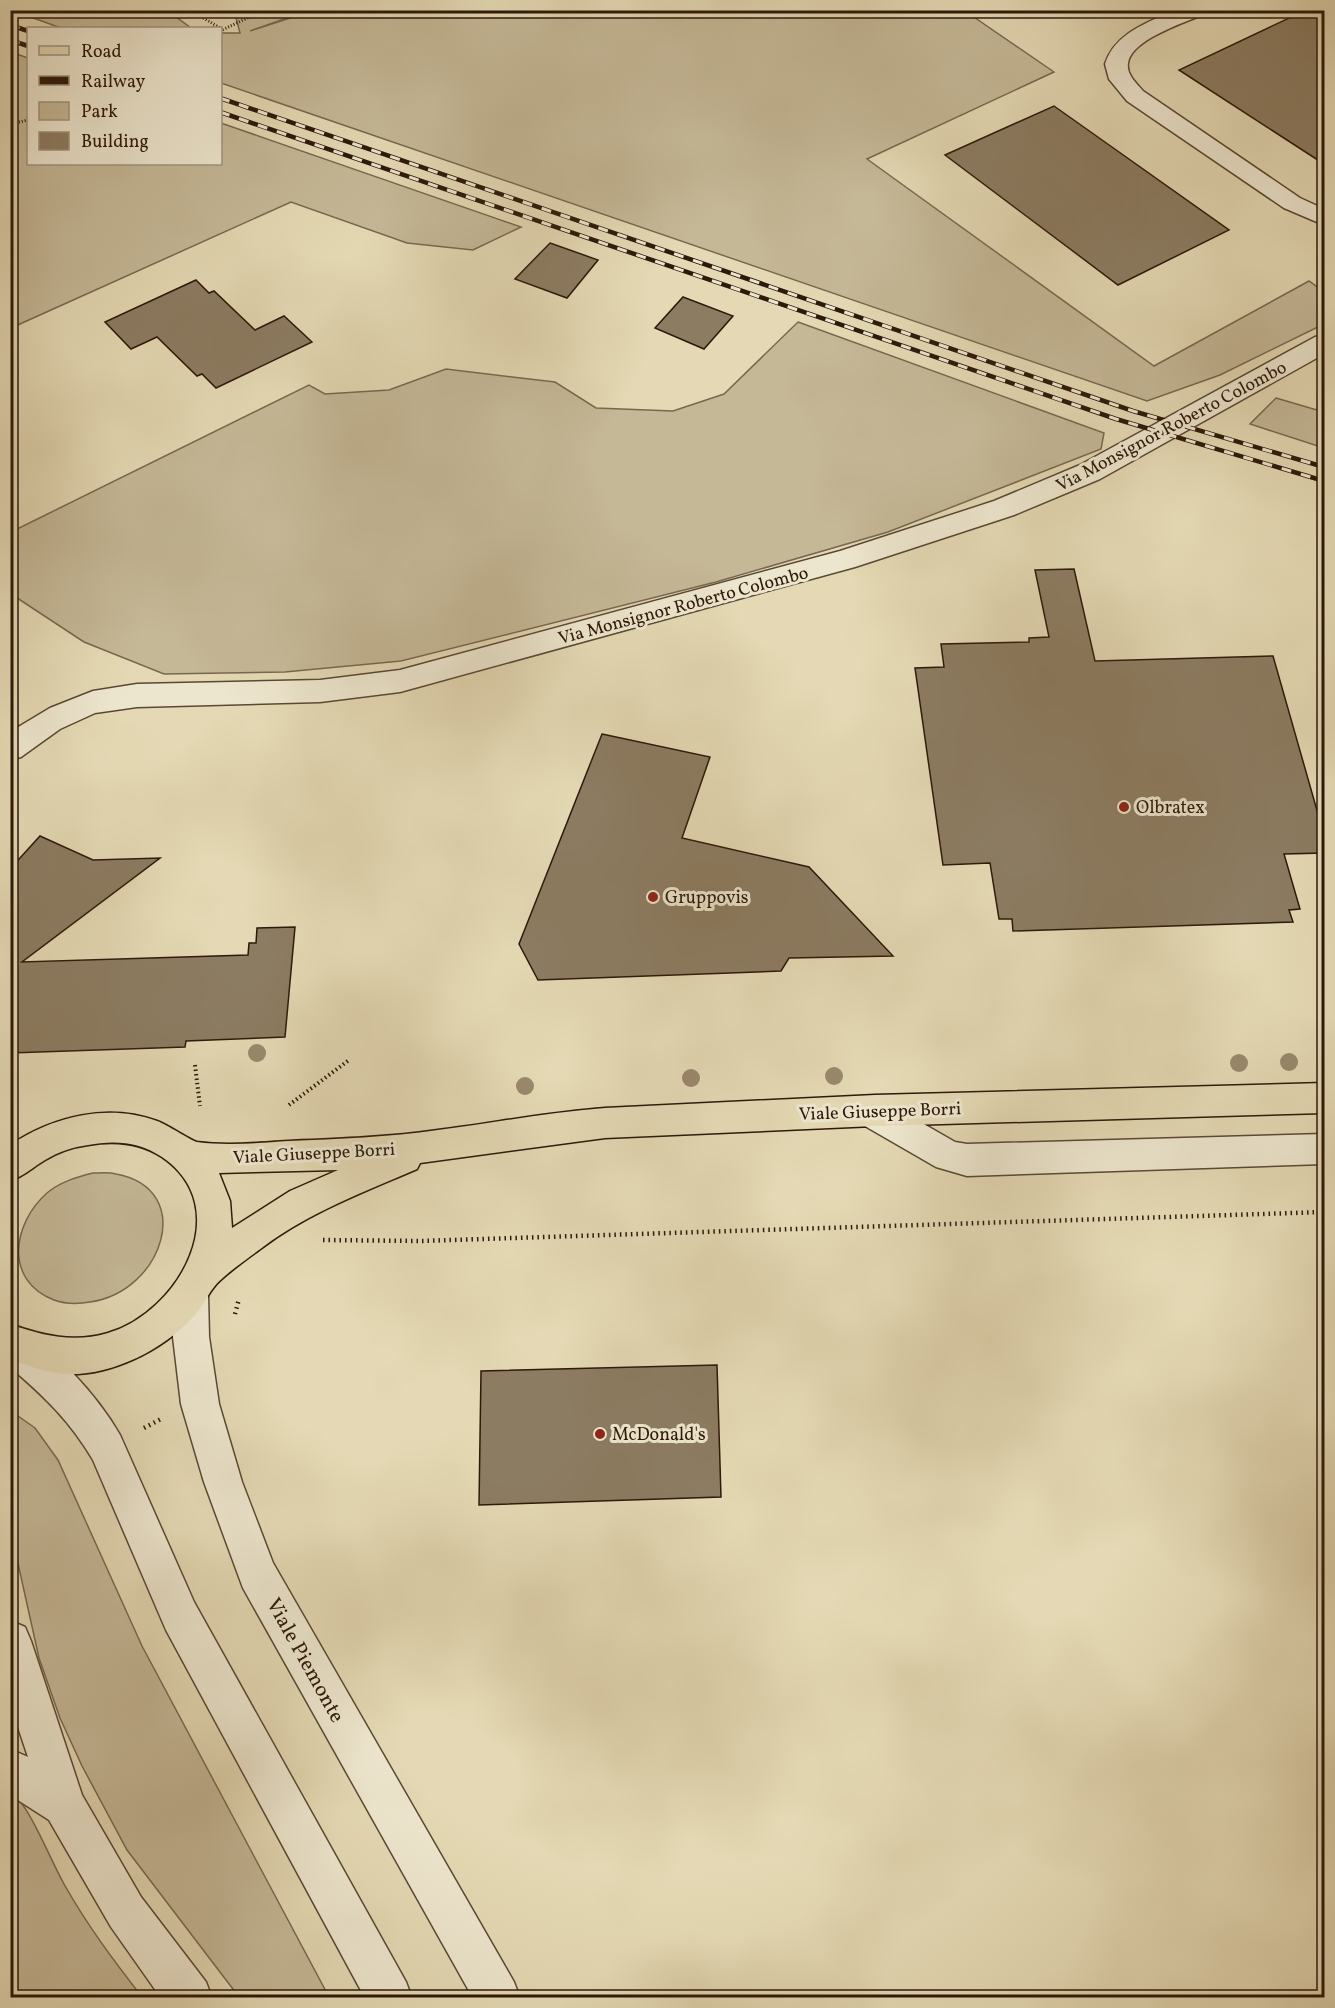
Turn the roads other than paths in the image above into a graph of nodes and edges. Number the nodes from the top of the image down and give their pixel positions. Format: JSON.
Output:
{"nodes":[{"id":1,"x":1194,"y":10,"type":"edge"},
{"id":2,"x":1324,"y":218,"type":"edge"},
{"id":3,"x":1324,"y":343,"type":"edge"},
{"id":4,"x":10,"y":749,"type":"edge"},
{"id":5,"x":1324,"y":1098,"type":"edge"},
{"id":6,"x":870,"y":1111,"type":"junction"},
{"id":7,"x":50,"y":1140,"type":"junction"},
{"id":8,"x":10,"y":1144,"type":"edge"},
{"id":9,"x":437,"y":1146,"type":"junction"},
{"id":10,"x":1324,"y":1149,"type":"edge"},
{"id":11,"x":190,"y":1157,"type":"junction"},
{"id":12,"x":10,"y":1166,"type":"edge"},
{"id":13,"x":196,"y":1285,"type":"junction"},
{"id":14,"x":10,"y":1342,"type":"edge"},
{"id":15,"x":11,"y":1641,"type":"edge"},
{"id":16,"x":10,"y":1672,"type":"edge"},
{"id":17,"x":10,"y":1770,"type":"edge"},
{"id":18,"x":64,"y":1805,"type":"junction"},
{"id":19,"x":190,"y":1998,"type":"edge"},
{"id":20,"x":390,"y":1998,"type":"edge"},
{"id":21,"x":498,"y":1998,"type":"edge"}],
"edges":[{"from":1,"to":2,"type":"street"},
{"from":3,"to":4,"type":"street","name":"Via Monsignor Roberto Colombo"},
{"from":5,"to":6,"type":"main road","name":"Viale Giuseppe Borri"},
{"from":6,"to":9,"type":"main road","name":"Viale Giuseppe Borri"},
{"from":6,"to":10,"type":"street"},
{"from":7,"to":8,"type":"main road","name":"Viale Giuseppe Borri"},
{"from":7,"to":11,"type":"main road","name":"Viale Giuseppe Borri"},
{"from":7,"to":12,"type":"main road","name":"Viale Giuseppe Borri"},
{"from":9,"to":11,"type":"main road","name":"Viale Giuseppe Borri"},
{"from":9,"to":13,"type":"main road","name":"Viale Giuseppe Borri"},
{"from":11,"to":13,"type":"main road","name":"Viale Giuseppe Borri"},
{"from":13,"to":14,"type":"main road","name":"Viale Giuseppe Borri"},
{"from":13,"to":21,"type":"street","name":"Viale Piemonte"},
{"from":14,"to":20,"type":"street"},
{"from":15,"to":16,"type":"street"},
{"from":15,"to":18,"type":"street"},
{"from":17,"to":18,"type":"street"},
{"from":18,"to":19,"type":"street"}]}
